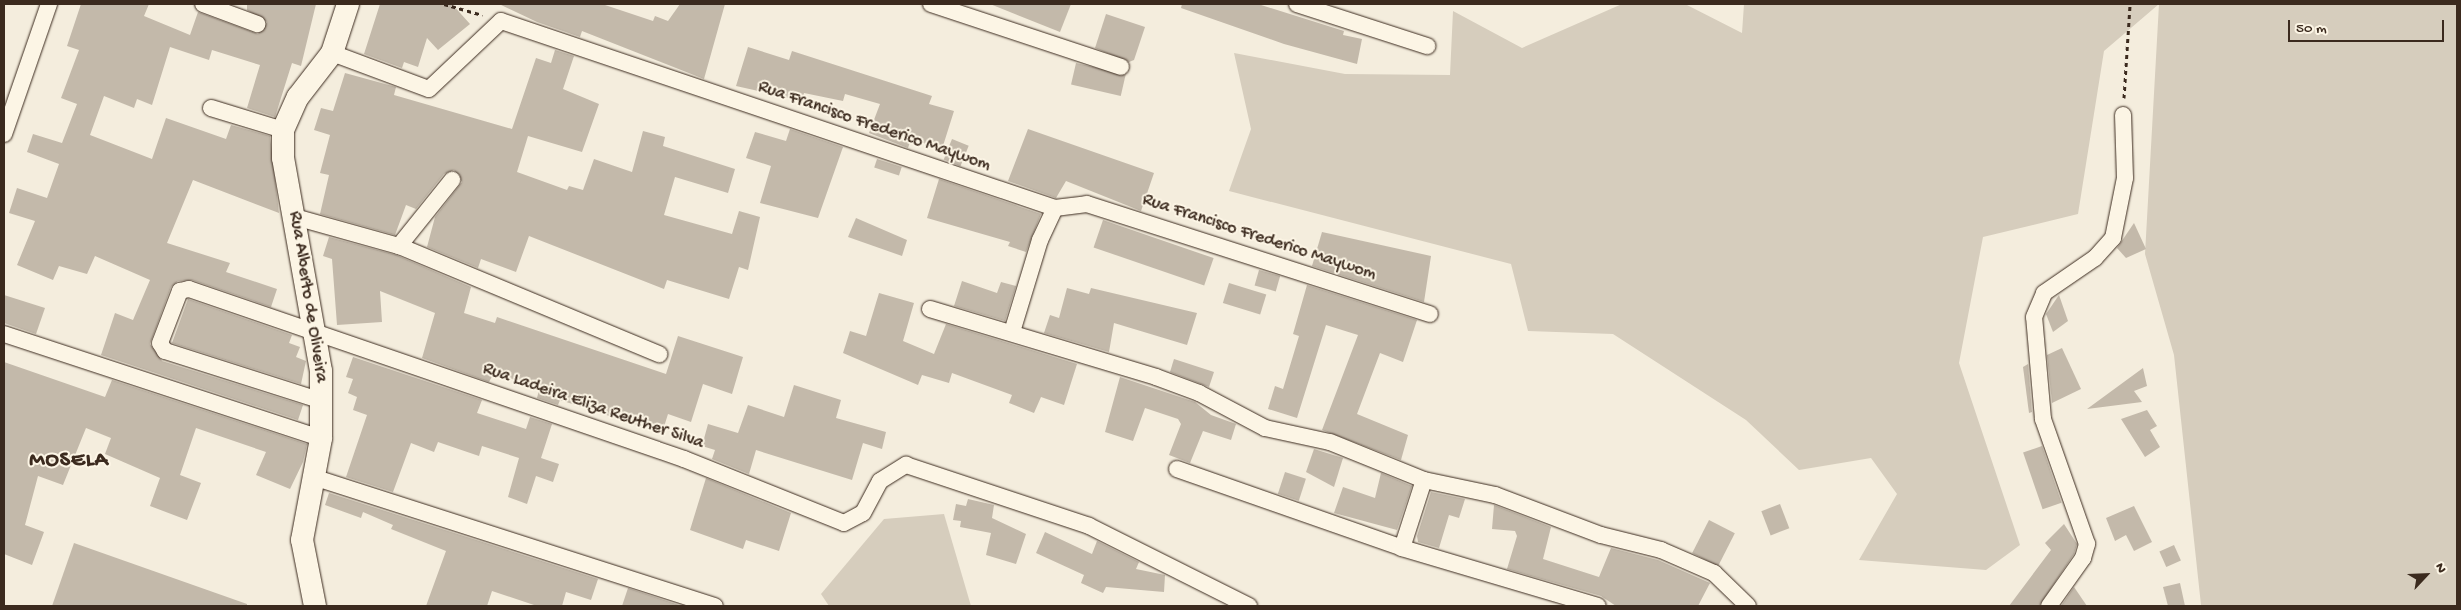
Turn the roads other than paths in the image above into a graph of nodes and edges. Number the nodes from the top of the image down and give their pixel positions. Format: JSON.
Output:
{"nodes":[{"id":1,"x":49,"y":4,"type":"edge"},
{"id":2,"x":203,"y":4,"type":"edge"},
{"id":3,"x":348,"y":4,"type":"edge"},
{"id":4,"x":931,"y":4,"type":"edge"},
{"id":5,"x":1297,"y":4,"type":"edge"},
{"id":6,"x":257,"y":24,"type":"dead end"},
{"id":7,"x":1427,"y":46,"type":"dead end"},
{"id":8,"x":332,"y":52,"type":"junction"},
{"id":9,"x":1121,"y":67,"type":"dead end"},
{"id":10,"x":211,"y":108,"type":"dead end"},
{"id":11,"x":2123,"y":115,"type":"road end"},
{"id":12,"x":283,"y":130,"type":"junction"},
{"id":13,"x":4,"y":134,"type":"edge"},
{"id":14,"x":452,"y":180,"type":"dead end"},
{"id":15,"x":1055,"y":208,"type":"junction"},
{"id":16,"x":295,"y":217,"type":"junction"},
{"id":17,"x":399,"y":246,"type":"junction"},
{"id":18,"x":930,"y":309,"type":"dead end"},
{"id":19,"x":1430,"y":314,"type":"dead end"},
{"id":20,"x":1012,"y":332,"type":"junction"},
{"id":21,"x":317,"y":333,"type":"junction"},
{"id":22,"x":4,"y":334,"type":"edge"},
{"id":23,"x":659,"y":354,"type":"dead end"},
{"id":24,"x":322,"y":401,"type":"junction"},
{"id":25,"x":321,"y":438,"type":"junction"},
{"id":26,"x":1177,"y":469,"type":"dead end"},
{"id":27,"x":313,"y":477,"type":"junction"},
{"id":28,"x":1424,"y":480,"type":"junction"},
{"id":29,"x":1402,"y":548,"type":"junction"},
{"id":30,"x":315,"y":606,"type":"edge"},
{"id":31,"x":715,"y":606,"type":"edge"},
{"id":32,"x":1249,"y":606,"type":"edge"},
{"id":33,"x":1598,"y":606,"type":"edge"},
{"id":34,"x":1748,"y":606,"type":"edge"},
{"id":35,"x":2049,"y":606,"type":"edge"}],
"edges":[{"from":1,"to":13,"type":"street"},
{"from":2,"to":6,"type":"street"},
{"from":3,"to":8,"type":"street"},
{"from":4,"to":9,"type":"street"},
{"from":5,"to":7,"type":"street"},
{"from":8,"to":12,"type":"street"},
{"from":8,"to":15,"type":"street","name":"Rua Francisco Frederico Maywom"},
{"from":10,"to":12,"type":"street"},
{"from":11,"to":35,"type":"street"},
{"from":12,"to":16,"type":"street","name":"Rua Alberto de Oliveira"},
{"from":14,"to":17,"type":"street"},
{"from":15,"to":19,"type":"street","name":"Rua Francisco Frederico Maywom"},
{"from":15,"to":20,"type":"street"},
{"from":16,"to":17,"type":"street"},
{"from":16,"to":21,"type":"street","name":"Rua Alberto de Oliveira"},
{"from":17,"to":23,"type":"street"},
{"from":18,"to":20,"type":"street"},
{"from":20,"to":28,"type":"street"},
{"from":21,"to":24,"type":"street","name":"Rua Alberto de Oliveira"},
{"from":21,"to":24,"type":"street","name":"Rua Ladeira Eliza Reuther Silva"},
{"from":21,"to":32,"type":"street","name":"Rua Ladeira Eliza Reuther Silva"},
{"from":22,"to":25,"type":"street"},
{"from":24,"to":25,"type":"street","name":"Rua Alberto de Oliveira"},
{"from":25,"to":27,"type":"street","name":"Rua Alberto de Oliveira"},
{"from":26,"to":29,"type":"street"},
{"from":27,"to":30,"type":"street","name":"Rua Alberto de Oliveira"},
{"from":27,"to":31,"type":"street"},
{"from":28,"to":29,"type":"street"},
{"from":28,"to":34,"type":"street"},
{"from":29,"to":33,"type":"street"}]}
